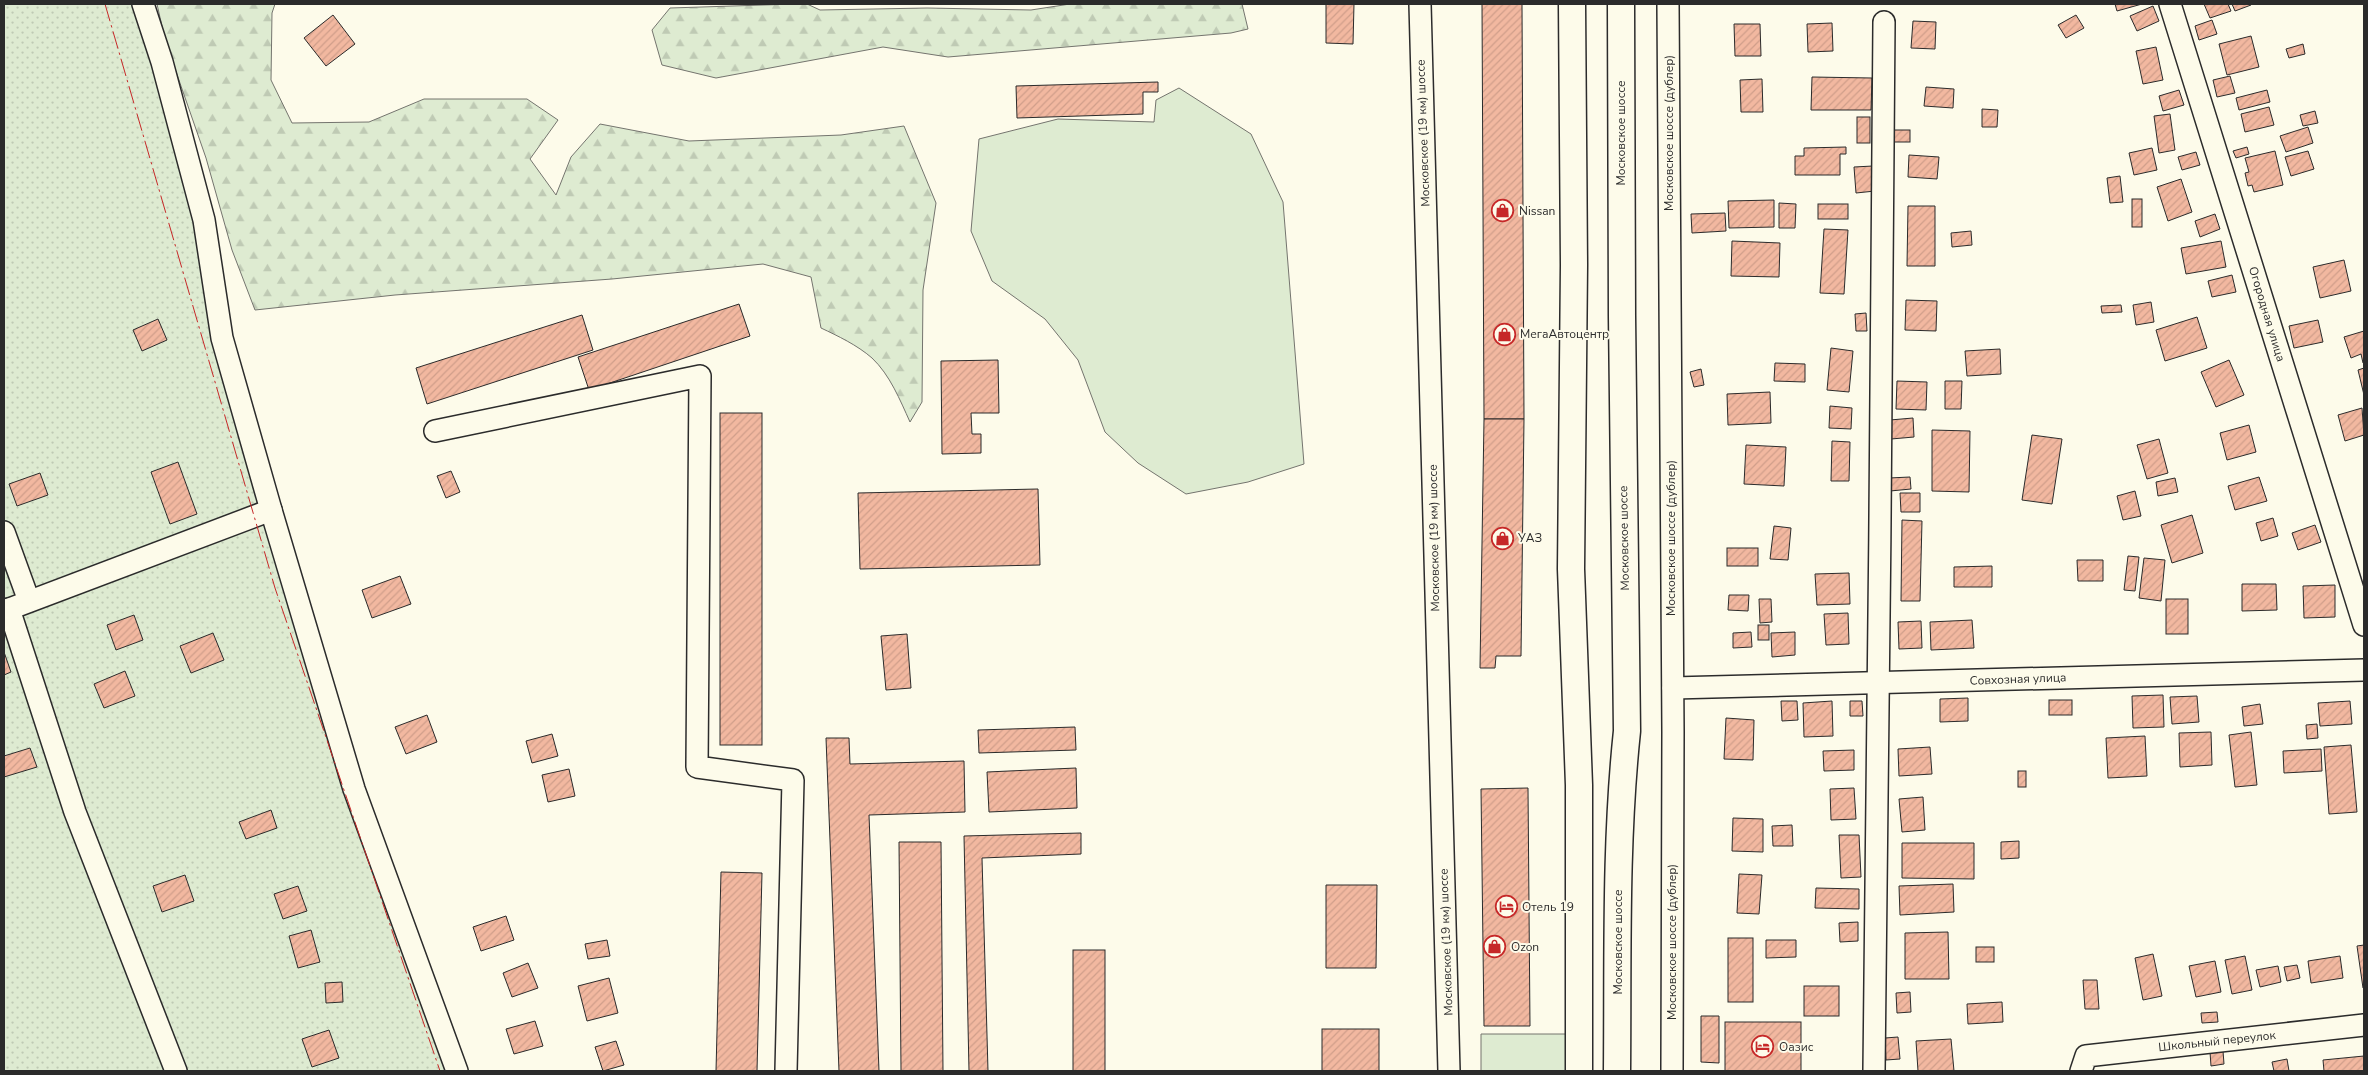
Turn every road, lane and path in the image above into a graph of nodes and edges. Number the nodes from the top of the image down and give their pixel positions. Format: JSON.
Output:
{"nodes":[{"id":1,"x":143,"y":4,"type":"edge"},
{"id":2,"x":1420,"y":4,"type":"edge"},
{"id":3,"x":1572,"y":4,"type":"edge"},
{"id":4,"x":1621,"y":4,"type":"edge"},
{"id":5,"x":1668,"y":4,"type":"edge"},
{"id":6,"x":2170,"y":4,"type":"edge"},
{"id":7,"x":1884,"y":22,"type":"dead end"},
{"id":8,"x":435,"y":431,"type":"dead end"},
{"id":9,"x":271,"y":510,"type":"junction"},
{"id":10,"x":4,"y":532,"type":"edge"},
{"id":11,"x":29,"y":601,"type":"junction"},
{"id":12,"x":6,"y":610,"type":"edge"},
{"id":13,"x":2364,"y":624,"type":"edge"},
{"id":14,"x":2364,"y":670,"type":"edge"},
{"id":15,"x":1877,"y":683,"type":"junction"},
{"id":16,"x":1673,"y":688,"type":"junction"},
{"id":17,"x":1621,"y":784,"type":"junction"},
{"id":18,"x":1578,"y":785,"type":"junction"},
{"id":19,"x":1619,"y":845,"type":"junction"},
{"id":20,"x":1579,"y":850,"type":"junction"},
{"id":21,"x":2364,"y":1025,"type":"edge"},
{"id":22,"x":176,"y":1071,"type":"edge"},
{"id":23,"x":457,"y":1071,"type":"edge"},
{"id":24,"x":786,"y":1071,"type":"edge"},
{"id":25,"x":1449,"y":1071,"type":"edge"},
{"id":26,"x":1579,"y":1071,"type":"edge"},
{"id":27,"x":1618,"y":1071,"type":"edge"},
{"id":28,"x":1672,"y":1071,"type":"edge"},
{"id":29,"x":1874,"y":1071,"type":"edge"},
{"id":30,"x":2081,"y":1071,"type":"edge"}],
"edges":[{"from":1,"to":9,"type":"street"},
{"from":2,"to":25,"type":"street","name":"Московское (19 км) шоссе"},
{"from":3,"to":18,"type":"main road"},
{"from":4,"to":17,"type":"main road","name":"Московское шоссе"},
{"from":5,"to":16,"type":"street","name":"Московское шоссе (дублер)"},
{"from":6,"to":13,"type":"street","name":"Огородная улица"},
{"from":7,"to":15,"type":"street"},
{"from":8,"to":24,"type":"street"},
{"from":9,"to":11,"type":"street"},
{"from":9,"to":23,"type":"street"},
{"from":10,"to":11,"type":"street"},
{"from":11,"to":12,"type":"street"},
{"from":12,"to":22,"type":"street"},
{"from":14,"to":15,"type":"street","name":"Совхозная улица"},
{"from":15,"to":16,"type":"street","name":"Совхозная улица"},
{"from":15,"to":29,"type":"street"},
{"from":16,"to":28,"type":"street","name":"Московское шоссе (дублер)"},
{"from":17,"to":18,"type":"main road"},
{"from":17,"to":19,"type":"main road","name":"Московское шоссе"},
{"from":18,"to":20,"type":"main road"},
{"from":19,"to":20,"type":"main road"},
{"from":19,"to":27,"type":"main road","name":"Московское шоссе"},
{"from":20,"to":26,"type":"main road"},
{"from":21,"to":30,"type":"street","name":"Школьный переулок"}]}
